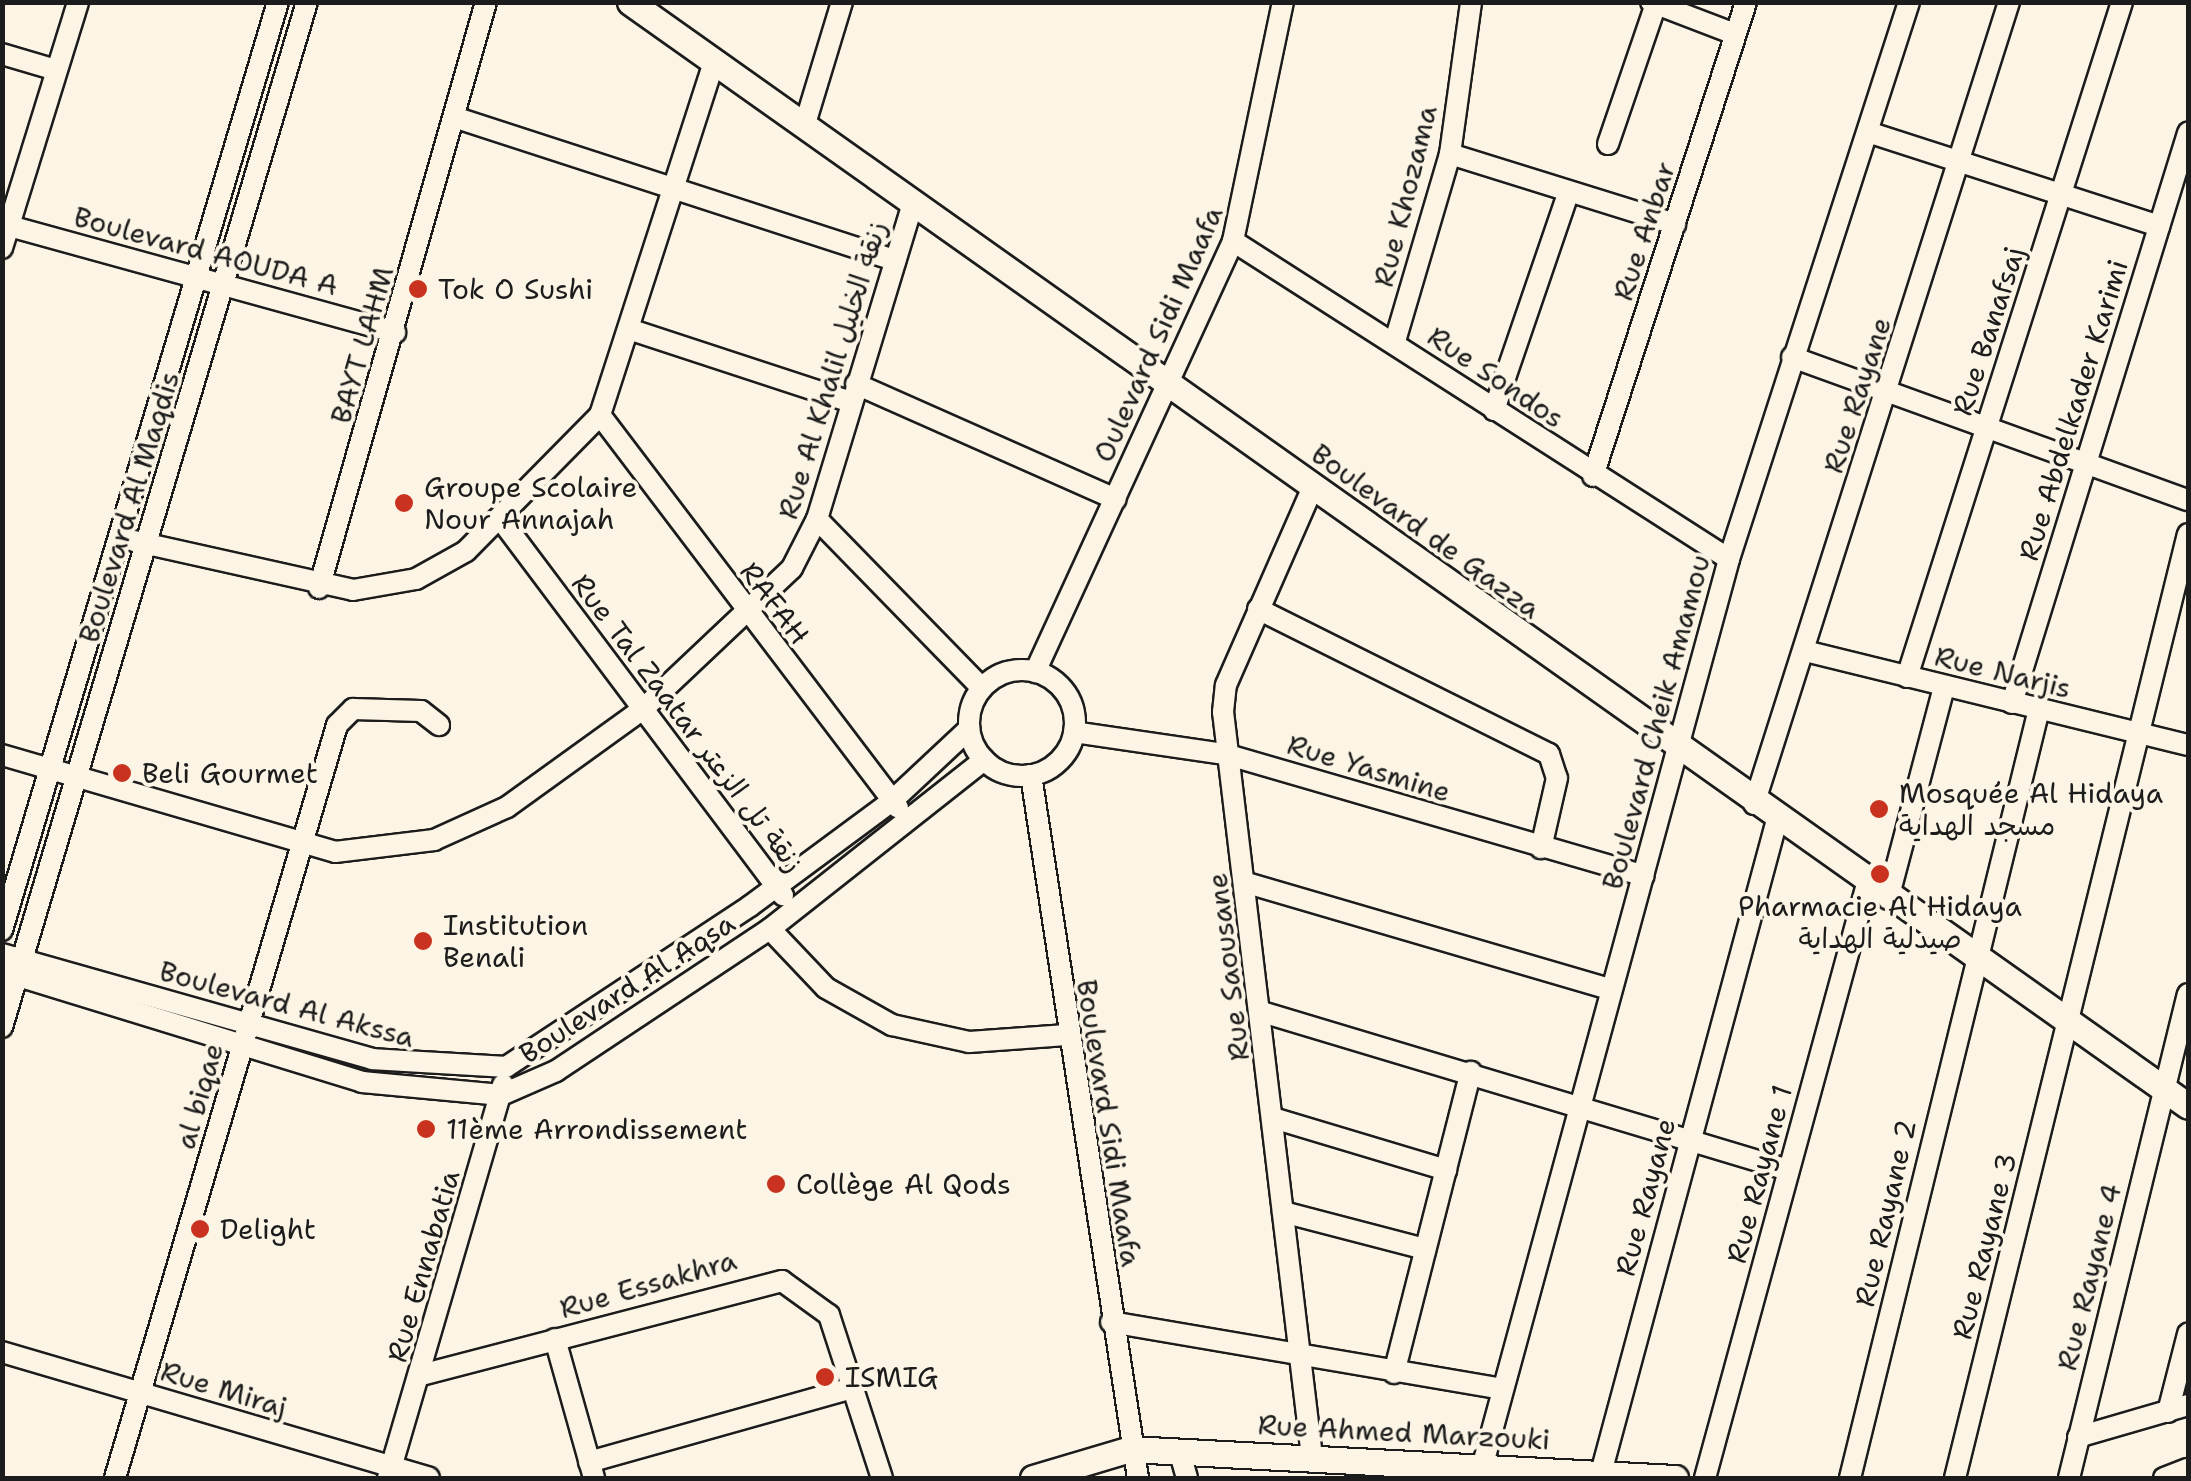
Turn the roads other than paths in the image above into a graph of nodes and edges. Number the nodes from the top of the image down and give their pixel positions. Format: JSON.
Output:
{"nodes":[{"id":1,"x":78,"y":2,"type":"edge"},
{"id":2,"x":278,"y":2,"type":"edge"},
{"id":3,"x":307,"y":2,"type":"edge"},
{"id":4,"x":486,"y":2,"type":"edge"},
{"id":5,"x":842,"y":2,"type":"edge"},
{"id":6,"x":1282,"y":2,"type":"edge"},
{"id":7,"x":1471,"y":2,"type":"edge"},
{"id":8,"x":1746,"y":2,"type":"edge"},
{"id":9,"x":1910,"y":2,"type":"edge"},
{"id":10,"x":2009,"y":2,"type":"edge"},
{"id":11,"x":2122,"y":2,"type":"edge"},
{"id":12,"x":1654,"y":4,"type":"edge"},
{"id":13,"x":642,"y":6,"type":"edge"},
{"id":14,"x":1735,"y":34,"type":"junction"},
{"id":15,"x":2,"y":54,"type":"edge"},
{"id":16,"x":714,"y":63,"type":"junction"},
{"id":17,"x":56,"y":70,"type":"junction"},
{"id":18,"x":454,"y":117,"type":"junction"},
{"id":19,"x":804,"y":127,"type":"junction"},
{"id":20,"x":1868,"y":132,"type":"junction"},
{"id":21,"x":2188,"y":133,"type":"edge"},
{"id":22,"x":1608,"y":144,"type":"dead end"},
{"id":23,"x":1450,"y":154,"type":"junction"},
{"id":24,"x":1963,"y":162,"type":"junction"},
{"id":25,"x":674,"y":189,"type":"junction"},
{"id":26,"x":1569,"y":191,"type":"junction"},
{"id":27,"x":2062,"y":195,"type":"junction"},
{"id":28,"x":913,"y":204,"type":"junction"},
{"id":29,"x":1676,"y":224,"type":"junction"},
{"id":30,"x":6,"y":225,"type":"edge"},
{"id":31,"x":2159,"y":226,"type":"junction"},
{"id":32,"x":1233,"y":240,"type":"junction"},
{"id":33,"x":2,"y":248,"type":"edge"},
{"id":34,"x":895,"y":260,"type":"junction"},
{"id":35,"x":197,"y":276,"type":"junction"},
{"id":36,"x":225,"y":284,"type":"junction"},
{"id":37,"x":632,"y":330,"type":"junction"},
{"id":38,"x":395,"y":332,"type":"junction"},
{"id":39,"x":1395,"y":342,"type":"junction"},
{"id":40,"x":1792,"y":357,"type":"junction"},
{"id":41,"x":1166,"y":383,"type":"junction"},
{"id":42,"x":1887,"y":387,"type":"junction"},
{"id":43,"x":854,"y":393,"type":"junction"},
{"id":44,"x":1494,"y":410,"type":"junction"},
{"id":45,"x":600,"y":415,"type":"junction"},
{"id":46,"x":1986,"y":422,"type":"junction"},
{"id":47,"x":2084,"y":460,"type":"junction"},
{"id":48,"x":1593,"y":476,"type":"junction"},
{"id":49,"x":1312,"y":487,"type":"junction"},
{"id":50,"x":1116,"y":499,"type":"junction"},
{"id":51,"x":2188,"y":500,"type":"edge"},
{"id":52,"x":817,"y":518,"type":"junction"},
{"id":53,"x":502,"y":520,"type":"junction"},
{"id":54,"x":2188,"y":534,"type":"edge"},
{"id":55,"x":121,"y":537,"type":"junction"},
{"id":56,"x":146,"y":544,"type":"junction"},
{"id":57,"x":1729,"y":559,"type":"junction"},
{"id":58,"x":319,"y":588,"type":"junction"},
{"id":59,"x":1258,"y":609,"type":"junction"},
{"id":60,"x":749,"y":615,"type":"junction"},
{"id":61,"x":1804,"y":650,"type":"junction"},
{"id":62,"x":1035,"y":672,"type":"junction"},
{"id":63,"x":1907,"y":678,"type":"junction"},
{"id":64,"x":1944,"y":687,"type":"junction"},
{"id":65,"x":982,"y":688,"type":"junction"},
{"id":66,"x":2012,"y":703,"type":"junction"},
{"id":67,"x":643,"y":709,"type":"junction"},
{"id":68,"x":2039,"y":709,"type":"junction"},
{"id":69,"x":440,"y":726,"type":"dead end"},
{"id":70,"x":969,"y":729,"type":"junction"},
{"id":71,"x":1074,"y":732,"type":"junction"},
{"id":72,"x":2139,"y":734,"type":"junction"},
{"id":73,"x":2188,"y":745,"type":"edge"},
{"id":74,"x":1676,"y":748,"type":"junction"},
{"id":75,"x":1225,"y":754,"type":"junction"},
{"id":76,"x":2,"y":755,"type":"edge"},
{"id":77,"x":984,"y":760,"type":"junction"},
{"id":78,"x":51,"y":769,"type":"junction"},
{"id":79,"x":1030,"y":775,"type":"junction"},
{"id":80,"x":78,"y":777,"type":"junction"},
{"id":81,"x":893,"y":800,"type":"junction"},
{"id":82,"x":1754,"y":804,"type":"junction"},
{"id":83,"x":1777,"y":820,"type":"junction"},
{"id":84,"x":908,"y":823,"type":"junction"},
{"id":85,"x":304,"y":843,"type":"junction"},
{"id":86,"x":1540,"y":848,"type":"junction"},
{"id":87,"x":1644,"y":876,"type":"junction"},
{"id":88,"x":1247,"y":883,"type":"junction"},
{"id":89,"x":776,"y":886,"type":"junction"},
{"id":90,"x":1877,"y":892,"type":"junction"},
{"id":91,"x":793,"y":910,"type":"junction"},
{"id":92,"x":2,"y":930,"type":"edge"},
{"id":93,"x":770,"y":930,"type":"junction"},
{"id":94,"x":1974,"y":961,"type":"junction"},
{"id":95,"x":11,"y":965,"type":"edge"},
{"id":96,"x":1610,"y":989,"type":"junction"},
{"id":97,"x":2188,"y":994,"type":"edge"},
{"id":98,"x":1262,"y":1012,"type":"junction"},
{"id":99,"x":248,"y":1026,"type":"junction"},
{"id":100,"x":2,"y":1027,"type":"edge"},
{"id":101,"x":2067,"y":1027,"type":"junction"},
{"id":102,"x":1067,"y":1035,"type":"junction"},
{"id":103,"x":242,"y":1047,"type":"junction"},
{"id":104,"x":506,"y":1068,"type":"junction"},
{"id":105,"x":1471,"y":1072,"type":"junction"},
{"id":106,"x":2164,"y":1090,"type":"junction"},
{"id":107,"x":501,"y":1095,"type":"junction"},
{"id":108,"x":1580,"y":1102,"type":"junction"},
{"id":109,"x":2188,"y":1106,"type":"edge"},
{"id":110,"x":1274,"y":1118,"type":"junction"},
{"id":111,"x":1688,"y":1137,"type":"junction"},
{"id":112,"x":1446,"y":1170,"type":"junction"},
{"id":113,"x":1788,"y":1170,"type":"junction"},
{"id":114,"x":1283,"y":1212,"type":"junction"},
{"id":115,"x":1425,"y":1250,"type":"junction"},
{"id":116,"x":1111,"y":1322,"type":"junction"},
{"id":117,"x":2188,"y":1334,"type":"edge"},
{"id":118,"x":555,"y":1339,"type":"junction"},
{"id":119,"x":2,"y":1352,"type":"edge"},
{"id":120,"x":1300,"y":1356,"type":"junction"},
{"id":121,"x":1394,"y":1372,"type":"junction"},
{"id":122,"x":421,"y":1375,"type":"junction"},
{"id":123,"x":855,"y":1387,"type":"junction"},
{"id":124,"x":1502,"y":1389,"type":"junction"},
{"id":125,"x":141,"y":1392,"type":"junction"},
{"id":126,"x":2178,"y":1409,"type":"edge"},
{"id":127,"x":2078,"y":1436,"type":"junction"},
{"id":128,"x":1130,"y":1449,"type":"junction"},
{"id":129,"x":1179,"y":1450,"type":"junction"},
{"id":130,"x":1312,"y":1457,"type":"junction"},
{"id":131,"x":1484,"y":1464,"type":"junction"},
{"id":132,"x":2188,"y":1468,"type":"edge"},
{"id":133,"x":591,"y":1470,"type":"edge"},
{"id":134,"x":1345,"y":1470,"type":"edge"},
{"id":135,"x":390,"y":1473,"type":"edge"},
{"id":136,"x":1532,"y":1474,"type":"edge"},
{"id":137,"x":1615,"y":1476,"type":"edge"},
{"id":138,"x":115,"y":1478,"type":"edge"},
{"id":139,"x":429,"y":1478,"type":"edge"},
{"id":140,"x":882,"y":1478,"type":"edge"},
{"id":141,"x":1033,"y":1478,"type":"edge"},
{"id":142,"x":1138,"y":1478,"type":"edge"},
{"id":143,"x":1187,"y":1478,"type":"edge"},
{"id":144,"x":1675,"y":1478,"type":"edge"},
{"id":145,"x":1705,"y":1478,"type":"edge"},
{"id":146,"x":1850,"y":1478,"type":"edge"},
{"id":147,"x":1955,"y":1478,"type":"edge"},
{"id":148,"x":2069,"y":1478,"type":"edge"},
{"id":149,"x":2164,"y":1478,"type":"edge"}],
"edges":[{"from":1,"to":17,"type":"street"},
{"from":2,"to":35,"type":"street","name":"Boulevard Al Maqdis"},
{"from":3,"to":36,"type":"street","name":"Boulevard Al Maqdis"},
{"from":4,"to":18,"type":"street","name":"BAYT LAHM"},
{"from":5,"to":19,"type":"street"},
{"from":6,"to":32,"type":"street","name":"Oulevard Sidi Maafa"},
{"from":7,"to":23,"type":"street","name":"Rue Khozama"},
{"from":8,"to":14,"type":"street","name":"Rue Anbar"},
{"from":9,"to":20,"type":"street","name":"Boulevard Cheik Amamou"},
{"from":10,"to":24,"type":"street","name":"Rue Rayane"},
{"from":11,"to":27,"type":"street","name":"Rue Banafsaj"},
{"from":12,"to":14,"type":"street"},
{"from":12,"to":22,"type":"street"},
{"from":13,"to":16,"type":"main road","name":"Boulevard de Gazza"},
{"from":14,"to":29,"type":"street","name":"Rue Anbar"},
{"from":15,"to":17,"type":"street"},
{"from":16,"to":19,"type":"main road","name":"Boulevard de Gazza"},
{"from":16,"to":25,"type":"street"},
{"from":17,"to":30,"type":"street"},
{"from":18,"to":25,"type":"street"},
{"from":18,"to":38,"type":"street","name":"BAYT LAHM"},
{"from":19,"to":28,"type":"main road","name":"Boulevard de Gazza"},
{"from":20,"to":24,"type":"street"},
{"from":20,"to":40,"type":"street","name":"Boulevard Cheik Amamou"},
{"from":21,"to":31,"type":"street","name":"Rue Abdelkader Karimi"},
{"from":23,"to":26,"type":"street"},
{"from":23,"to":39,"type":"street","name":"Rue Khozama"},
{"from":24,"to":27,"type":"street"},
{"from":24,"to":42,"type":"street","name":"Rue Rayane"},
{"from":25,"to":34,"type":"street"},
{"from":25,"to":37,"type":"street"},
{"from":26,"to":29,"type":"street"},
{"from":26,"to":44,"type":"street"},
{"from":27,"to":31,"type":"street"},
{"from":27,"to":46,"type":"street","name":"Rue Banafsaj"},
{"from":28,"to":34,"type":"street","name":"Rue Al Khalil زنقة الخليل"},
{"from":28,"to":41,"type":"main road","name":"Boulevard de Gazza"},
{"from":29,"to":48,"type":"street","name":"Rue Anbar"},
{"from":30,"to":33,"type":"street"},
{"from":30,"to":35,"type":"street","name":"Boulevard AOUDA A"},
{"from":31,"to":47,"type":"street","name":"Rue Abdelkader Karimi"},
{"from":32,"to":39,"type":"street","name":"Rue Sondos"},
{"from":32,"to":41,"type":"street","name":"Oulevard Sidi Maafa"},
{"from":34,"to":43,"type":"street","name":"Rue Al Khalil زنقة الخليل"},
{"from":35,"to":36,"type":"street","name":"Boulevard AOUDA A"},
{"from":35,"to":55,"type":"street","name":"Boulevard Al Maqdis"},
{"from":36,"to":38,"type":"street","name":"Boulevard AOUDA A"},
{"from":36,"to":56,"type":"street","name":"Boulevard Al Maqdis"},
{"from":37,"to":43,"type":"street"},
{"from":37,"to":45,"type":"street"},
{"from":38,"to":58,"type":"street","name":"BAYT LAHM"},
{"from":39,"to":44,"type":"street","name":"Rue Sondos"},
{"from":40,"to":42,"type":"street"},
{"from":40,"to":57,"type":"street","name":"Boulevard Cheik Amamou"},
{"from":41,"to":49,"type":"main road","name":"Boulevard de Gazza"},
{"from":41,"to":50,"type":"street","name":"Oulevard Sidi Maafa"},
{"from":42,"to":46,"type":"street"},
{"from":42,"to":61,"type":"street","name":"Rue Rayane"},
{"from":43,"to":50,"type":"street"},
{"from":43,"to":52,"type":"street","name":"Rue Al Khalil زنقة الخليل"},
{"from":44,"to":48,"type":"street","name":"Rue Sondos"},
{"from":45,"to":53,"type":"street"},
{"from":45,"to":60,"type":"street","name":"RAFAH"},
{"from":46,"to":47,"type":"street"},
{"from":46,"to":63,"type":"street","name":"Rue Banafsaj"},
{"from":47,"to":51,"type":"street"},
{"from":47,"to":66,"type":"street","name":"Rue Abdelkader Karimi"},
{"from":48,"to":57,"type":"street","name":"Rue Sondos"},
{"from":49,"to":59,"type":"street","name":"Rue Saousane"},
{"from":49,"to":74,"type":"main road","name":"Boulevard de Gazza"},
{"from":50,"to":62,"type":"street","name":"Oulevard Sidi Maafa"},
{"from":52,"to":60,"type":"street","name":"Rue Al Khalil زنقة الخليل"},
{"from":52,"to":65,"type":"street"},
{"from":53,"to":58,"type":"street"},
{"from":53,"to":67,"type":"street","name":"Rue Tal Zaatar زنقة تل الزعتر"},
{"from":54,"to":72,"type":"street","name":"Rue Rayane 3"},
{"from":55,"to":56,"type":"street"},
{"from":55,"to":78,"type":"street","name":"Boulevard Al Maqdis"},
{"from":56,"to":58,"type":"street"},
{"from":56,"to":80,"type":"street","name":"Boulevard Al Maqdis"},
{"from":57,"to":74,"type":"street","name":"Boulevard Cheik Amamou"},
{"from":59,"to":75,"type":"street","name":"Rue Saousane"},
{"from":59,"to":86,"type":"street"},
{"from":60,"to":67,"type":"street","name":"Rue Al Khalil زنقة الخليل"},
{"from":60,"to":81,"type":"street","name":"RAFAH"},
{"from":61,"to":63,"type":"street","name":"Rue Narjis"},
{"from":61,"to":82,"type":"street","name":"Rue Rayane"},
{"from":62,"to":65,"type":"street"},
{"from":62,"to":71,"type":"street"},
{"from":63,"to":64,"type":"street","name":"Rue Narjis"},
{"from":64,"to":66,"type":"street","name":"Rue Narjis"},
{"from":64,"to":90,"type":"street","name":"Rue Rayane 1"},
{"from":65,"to":70,"type":"street"},
{"from":66,"to":68,"type":"street","name":"Rue Narjis"},
{"from":67,"to":85,"type":"street","name":"Rue Al Khalil زنقة الخليل"},
{"from":67,"to":89,"type":"street","name":"Rue Tal Zaatar زنقة تل الزعتر"},
{"from":68,"to":72,"type":"street","name":"Rue Narjis"},
{"from":68,"to":94,"type":"street","name":"Rue Rayane 2"},
{"from":69,"to":85,"type":"street","name":"al biqae"},
{"from":70,"to":77,"type":"street"},
{"from":70,"to":81,"type":"street"},
{"from":71,"to":75,"type":"street","name":"Rue Yasmine"},
{"from":71,"to":79,"type":"street"},
{"from":72,"to":73,"type":"street","name":"Rue Narjis"},
{"from":72,"to":101,"type":"street","name":"Rue Rayane 3"},
{"from":74,"to":82,"type":"main road","name":"Boulevard de Gazza"},
{"from":74,"to":87,"type":"street","name":"Boulevard Cheik Amamou"},
{"from":75,"to":86,"type":"street","name":"Rue Yasmine"},
{"from":75,"to":88,"type":"street","name":"Rue Saousane"},
{"from":76,"to":78,"type":"street","name":"Rue Al Khalil زنقة الخليل"},
{"from":77,"to":79,"type":"street"},
{"from":77,"to":84,"type":"street","name":"Boulevard Al Aqsa"},
{"from":78,"to":80,"type":"street","name":"Rue Al Khalil زنقة الخليل"},
{"from":78,"to":92,"type":"street","name":"Boulevard Al Maqdis"},
{"from":79,"to":102,"type":"street","name":"Boulevard Sidi Maafa"},
{"from":80,"to":85,"type":"street","name":"Rue Al Khalil زنقة الخليل"},
{"from":80,"to":95,"type":"street","name":"Boulevard Al Maqdis"},
{"from":81,"to":84,"type":"street","name":"RAFAH"},
{"from":81,"to":89,"type":"street"},
{"from":82,"to":83,"type":"main road","name":"Boulevard de Gazza"},
{"from":83,"to":90,"type":"main road","name":"Boulevard de Gazza"},
{"from":83,"to":111,"type":"street","name":"Rue Rayane"},
{"from":84,"to":91,"type":"street","name":"Boulevard Al Aqsa"},
{"from":85,"to":99,"type":"street","name":"al biqae"},
{"from":86,"to":87,"type":"street","name":"Rue Yasmine"},
{"from":87,"to":96,"type":"street","name":"Boulevard Cheik Amamou"},
{"from":88,"to":96,"type":"street"},
{"from":88,"to":98,"type":"street","name":"Rue Saousane"},
{"from":89,"to":91,"type":"street","name":"Rue Tal Zaatar زنقة تل الزعتر"},
{"from":89,"to":104,"type":"street"},
{"from":90,"to":94,"type":"main road","name":"Boulevard de Gazza"},
{"from":90,"to":113,"type":"street","name":"Rue Rayane 1"},
{"from":91,"to":93,"type":"street","name":"Boulevard Al Aqsa"},
{"from":93,"to":102,"type":"street"},
{"from":93,"to":107,"type":"street","name":"Boulevard Al Aqsa"},
{"from":94,"to":101,"type":"main road","name":"Boulevard de Gazza"},
{"from":94,"to":146,"type":"street","name":"Rue Rayane 2"},
{"from":95,"to":99,"type":"street","name":"Boulevard Al Akssa"},
{"from":95,"to":100,"type":"street","name":"Boulevard Al Maqdis"},
{"from":95,"to":103,"type":"street","name":"Boulevard Al Aqsa"},
{"from":96,"to":108,"type":"street","name":"Boulevard Cheik Amamou"},
{"from":97,"to":106,"type":"street","name":"Rue Rayane 4"},
{"from":98,"to":105,"type":"street"},
{"from":98,"to":110,"type":"street","name":"Rue Saousane"},
{"from":99,"to":103,"type":"street","name":"al biqae"},
{"from":99,"to":104,"type":"street","name":"Boulevard Al Akssa"},
{"from":101,"to":106,"type":"main road","name":"Boulevard de Gazza"},
{"from":101,"to":147,"type":"street","name":"Rue Rayane 3"},
{"from":102,"to":116,"type":"street","name":"Boulevard Sidi Maafa"},
{"from":103,"to":107,"type":"street","name":"Boulevard Al Aqsa"},
{"from":103,"to":125,"type":"street","name":"al biqae"},
{"from":104,"to":107,"type":"street","name":"Rue Ennabatia"},
{"from":105,"to":108,"type":"street"},
{"from":105,"to":112,"type":"street"},
{"from":106,"to":109,"type":"main road","name":"Boulevard de Gazza"},
{"from":106,"to":127,"type":"street","name":"Rue Rayane 4"},
{"from":107,"to":122,"type":"street","name":"Rue Ennabatia"},
{"from":108,"to":111,"type":"street"},
{"from":108,"to":124,"type":"street","name":"Boulevard Cheik Amamou"},
{"from":110,"to":112,"type":"street"},
{"from":110,"to":114,"type":"street","name":"Rue Saousane"},
{"from":111,"to":113,"type":"street"},
{"from":111,"to":137,"type":"street","name":"Rue Rayane"},
{"from":112,"to":115,"type":"street"},
{"from":113,"to":145,"type":"street","name":"Rue Rayane 1"},
{"from":114,"to":115,"type":"street"},
{"from":114,"to":120,"type":"street","name":"Rue Saousane"},
{"from":115,"to":121,"type":"street"},
{"from":116,"to":120,"type":"street"},
{"from":116,"to":128,"type":"street","name":"Boulevard Sidi Maafa"},
{"from":117,"to":126,"type":"street"},
{"from":118,"to":122,"type":"street","name":"Rue Essakhra"},
{"from":118,"to":123,"type":"street","name":"Rue Essakhra"},
{"from":118,"to":133,"type":"street"},
{"from":119,"to":125,"type":"street","name":"Rue Miraj"},
{"from":120,"to":121,"type":"street"},
{"from":120,"to":130,"type":"street","name":"Rue Saousane"},
{"from":121,"to":124,"type":"street"},
{"from":122,"to":135,"type":"street","name":"Rue Ennabatia"},
{"from":123,"to":133,"type":"street"},
{"from":123,"to":140,"type":"street","name":"Rue Essakhra"},
{"from":124,"to":131,"type":"street","name":"Boulevard Cheik Amamou"},
{"from":125,"to":135,"type":"street","name":"Rue Miraj"},
{"from":125,"to":138,"type":"street","name":"al biqae"},
{"from":126,"to":127,"type":"street"},
{"from":127,"to":148,"type":"street","name":"Rue Rayane 4"},
{"from":128,"to":129,"type":"main road","name":"Rue Ahmed Marzouki"},
{"from":128,"to":141,"type":"main road","name":"Rue Ahmed Marzouki"},
{"from":128,"to":142,"type":"street","name":"Boulevard Sidi Maafa"},
{"from":129,"to":130,"type":"main road","name":"Rue Ahmed Marzouki"},
{"from":129,"to":143,"type":"street"},
{"from":130,"to":134,"type":"main road","name":"Rue Ahmed Marzouki"},
{"from":131,"to":134,"type":"main road","name":"Rue Ahmed Marzouki"},
{"from":131,"to":136,"type":"main road","name":"Rue Ahmed Marzouki"},
{"from":132,"to":149,"type":"street"},
{"from":135,"to":139,"type":"street","name":"Rue Miraj"},
{"from":136,"to":137,"type":"main road","name":"Rue Ahmed Marzouki"},
{"from":137,"to":144,"type":"main road","name":"Rue Ahmed Marzouki"}]}
